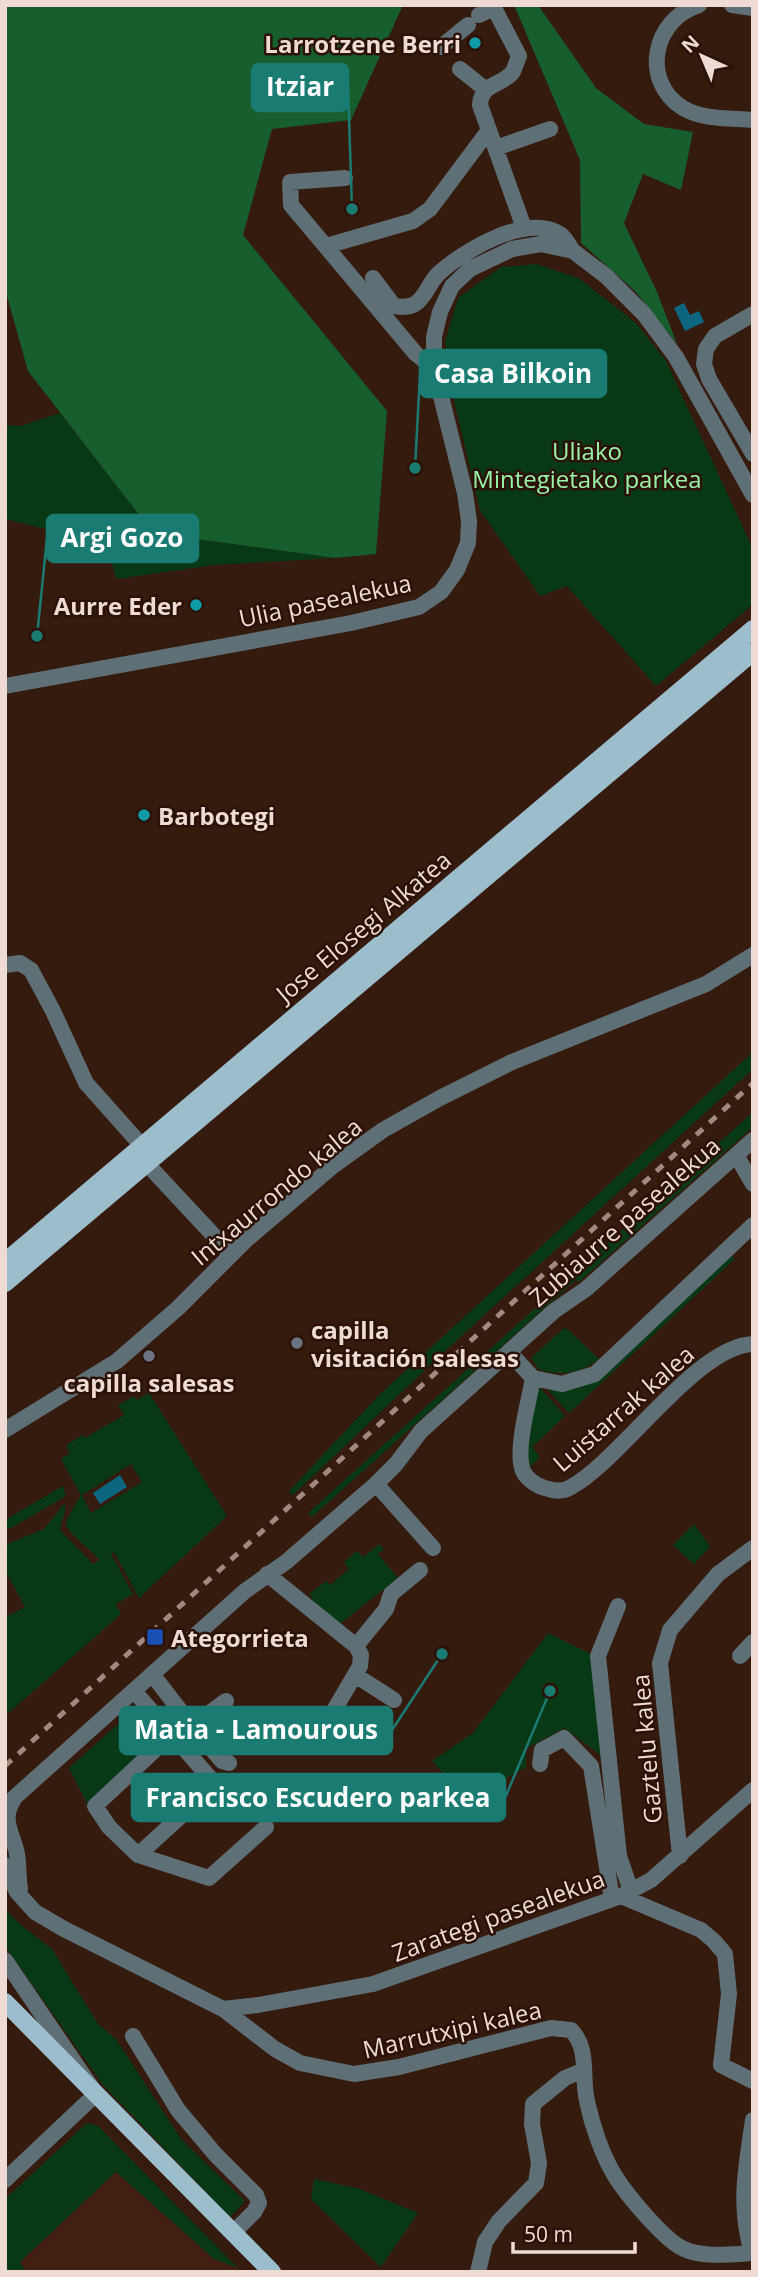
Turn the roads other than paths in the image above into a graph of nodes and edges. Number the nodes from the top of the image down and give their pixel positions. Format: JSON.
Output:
{"nodes":[{"id":1,"x":699,"y":5,"type":"edge"},
{"id":2,"x":732,"y":5,"type":"edge"},
{"id":3,"x":753,"y":8,"type":"edge"},
{"id":4,"x":441,"y":47,"type":"dead end"},
{"id":5,"x":460,"y":69,"type":"dead end"},
{"id":6,"x":485,"y":89,"type":"junction"},
{"id":7,"x":753,"y":120,"type":"edge"},
{"id":8,"x":550,"y":129,"type":"dead end"},
{"id":9,"x":489,"y":130,"type":"junction"},
{"id":10,"x":496,"y":148,"type":"junction"},
{"id":11,"x":345,"y":178,"type":"dead end"},
{"id":12,"x":524,"y":228,"type":"junction"},
{"id":13,"x":326,"y":246,"type":"junction"},
{"id":14,"x":573,"y":251,"type":"junction"},
{"id":15,"x":373,"y":278,"type":"dead end"},
{"id":16,"x":753,"y":314,"type":"edge"},
{"id":17,"x":434,"y":368,"type":"junction"},
{"id":18,"x":753,"y":454,"type":"edge"},
{"id":19,"x":753,"y":495,"type":"edge"},
{"id":20,"x":753,"y":629,"type":"edge"},
{"id":21,"x":753,"y":652,"type":"edge"},
{"id":22,"x":5,"y":686,"type":"edge"},
{"id":23,"x":753,"y":956,"type":"edge"},
{"id":24,"x":5,"y":965,"type":"edge"},
{"id":25,"x":753,"y":1140,"type":"edge"},
{"id":26,"x":142,"y":1146,"type":"junction"},
{"id":27,"x":736,"y":1155,"type":"junction"},
{"id":28,"x":147,"y":1164,"type":"junction"},
{"id":29,"x":753,"y":1184,"type":"edge"},
{"id":30,"x":753,"y":1224,"type":"edge"},
{"id":31,"x":231,"y":1254,"type":"junction"},
{"id":32,"x":5,"y":1262,"type":"edge"},
{"id":33,"x":5,"y":1283,"type":"edge"},
{"id":34,"x":753,"y":1344,"type":"edge"},
{"id":35,"x":509,"y":1352,"type":"junction"},
{"id":36,"x":533,"y":1378,"type":"junction"},
{"id":37,"x":5,"y":1430,"type":"edge"},
{"id":38,"x":376,"y":1484,"type":"junction"},
{"id":39,"x":433,"y":1548,"type":"dead end"},
{"id":40,"x":753,"y":1548,"type":"edge"},
{"id":41,"x":420,"y":1570,"type":"dead end"},
{"id":42,"x":267,"y":1574,"type":"junction"},
{"id":43,"x":618,"y":1606,"type":"dead end"},
{"id":44,"x":753,"y":1642,"type":"edge"},
{"id":45,"x":356,"y":1646,"type":"junction"},
{"id":46,"x":740,"y":1656,"type":"dead end"},
{"id":47,"x":152,"y":1674,"type":"junction"},
{"id":48,"x":355,"y":1675,"type":"junction"},
{"id":49,"x":134,"y":1691,"type":"junction"},
{"id":50,"x":226,"y":1700,"type":"dead end"},
{"id":51,"x":394,"y":1700,"type":"dead end"},
{"id":52,"x":192,"y":1726,"type":"junction"},
{"id":53,"x":172,"y":1734,"type":"junction"},
{"id":54,"x":318,"y":1736,"type":"dead end"},
{"id":55,"x":229,"y":1763,"type":"dead end"},
{"id":56,"x":540,"y":1764,"type":"dead end"},
{"id":57,"x":753,"y":1790,"type":"edge"},
{"id":58,"x":10,"y":1802,"type":"edge"},
{"id":59,"x":266,"y":1827,"type":"dead end"},
{"id":60,"x":138,"y":1855,"type":"junction"},
{"id":61,"x":680,"y":1856,"type":"junction"},
{"id":62,"x":5,"y":1865,"type":"edge"},
{"id":63,"x":621,"y":1895,"type":"junction"},
{"id":64,"x":22,"y":1899,"type":"junction"},
{"id":65,"x":5,"y":1960,"type":"edge"},
{"id":66,"x":5,"y":2002,"type":"edge"},
{"id":67,"x":223,"y":2009,"type":"junction"},
{"id":68,"x":133,"y":2036,"type":"dead end"},
{"id":69,"x":584,"y":2070,"type":"junction"},
{"id":70,"x":753,"y":2081,"type":"edge"},
{"id":71,"x":96,"y":2095,"type":"junction"},
{"id":72,"x":753,"y":2120,"type":"edge"},
{"id":73,"x":5,"y":2180,"type":"edge"},
{"id":74,"x":233,"y":2233,"type":"junction"},
{"id":75,"x":752,"y":2253,"type":"edge"},
{"id":76,"x":269,"y":2271,"type":"edge"},
{"id":77,"x":478,"y":2272,"type":"edge"}],
"edges":[{"from":1,"to":7,"type":"street"},
{"from":2,"to":3,"type":"street"},
{"from":4,"to":6,"type":"street"},
{"from":5,"to":6,"type":"street"},
{"from":6,"to":9,"type":"street"},
{"from":8,"to":10,"type":"street"},
{"from":9,"to":10,"type":"street"},
{"from":9,"to":13,"type":"street"},
{"from":10,"to":12,"type":"street"},
{"from":11,"to":13,"type":"street"},
{"from":12,"to":14,"type":"street"},
{"from":12,"to":15,"type":"street"},
{"from":13,"to":17,"type":"street"},
{"from":14,"to":17,"type":"street","name":"Ulia pasealekua"},
{"from":14,"to":19,"type":"street","name":"Ulia pasealekua"},
{"from":16,"to":18,"type":"street"},
{"from":17,"to":22,"type":"street","name":"Ulia pasealekua"},
{"from":20,"to":26,"type":"main road","name":"Jose Elosegi Alkatea"},
{"from":21,"to":28,"type":"main road"},
{"from":23,"to":31,"type":"street","name":"Intxaurrondo kalea"},
{"from":24,"to":26,"type":"street"},
{"from":25,"to":27,"type":"street","name":"Zubiaurre pasealekua"},
{"from":26,"to":32,"type":"main road","name":"Jose Elosegi Alkatea"},
{"from":27,"to":29,"type":"street"},
{"from":27,"to":35,"type":"street","name":"Zubiaurre pasealekua"},
{"from":28,"to":31,"type":"street"},
{"from":28,"to":33,"type":"main road"},
{"from":30,"to":36,"type":"street","name":"Luistarrak kalea"},
{"from":31,"to":37,"type":"street","name":"Intxaurrondo kalea"},
{"from":34,"to":36,"type":"street","name":"Luistarrak kalea"},
{"from":35,"to":36,"type":"street"},
{"from":35,"to":38,"type":"street","name":"Zubiaurre pasealekua"},
{"from":38,"to":39,"type":"street"},
{"from":38,"to":42,"type":"street","name":"Zubiaurre pasealekua"},
{"from":40,"to":61,"type":"street","name":"Gaztelu kalea"},
{"from":41,"to":45,"type":"street"},
{"from":42,"to":45,"type":"street"},
{"from":42,"to":47,"type":"street","name":"Zubiaurre pasealekua"},
{"from":43,"to":63,"type":"street"},
{"from":44,"to":46,"type":"street"},
{"from":45,"to":48,"type":"street"},
{"from":47,"to":49,"type":"street","name":"Zubiaurre pasealekua"},
{"from":47,"to":52,"type":"street"},
{"from":48,"to":51,"type":"street"},
{"from":48,"to":54,"type":"street"},
{"from":49,"to":53,"type":"street"},
{"from":49,"to":58,"type":"street","name":"Zubiaurre pasealekua"},
{"from":50,"to":52,"type":"street"},
{"from":52,"to":55,"type":"street"},
{"from":53,"to":60,"type":"street"},
{"from":53,"to":60,"type":"street"},
{"from":56,"to":63,"type":"street"},
{"from":57,"to":61,"type":"street","name":"Zarategi pasealekua"},
{"from":58,"to":64,"type":"street"},
{"from":59,"to":60,"type":"street"},
{"from":61,"to":63,"type":"street","name":"Zarategi pasealekua"},
{"from":62,"to":64,"type":"street","name":"Marrutxipi kalea"},
{"from":63,"to":67,"type":"street","name":"Zarategi pasealekua"},
{"from":63,"to":70,"type":"street"},
{"from":64,"to":67,"type":"street","name":"Marrutxipi kalea"},
{"from":65,"to":71,"type":"street"},
{"from":66,"to":71,"type":"main road"},
{"from":67,"to":69,"type":"street","name":"Marrutxipi kalea"},
{"from":68,"to":74,"type":"street"},
{"from":69,"to":75,"type":"street","name":"Marrutxipi kalea"},
{"from":69,"to":77,"type":"street"},
{"from":71,"to":73,"type":"street"},
{"from":71,"to":74,"type":"main road"},
{"from":72,"to":75,"type":"street"},
{"from":74,"to":76,"type":"main road"}]}
